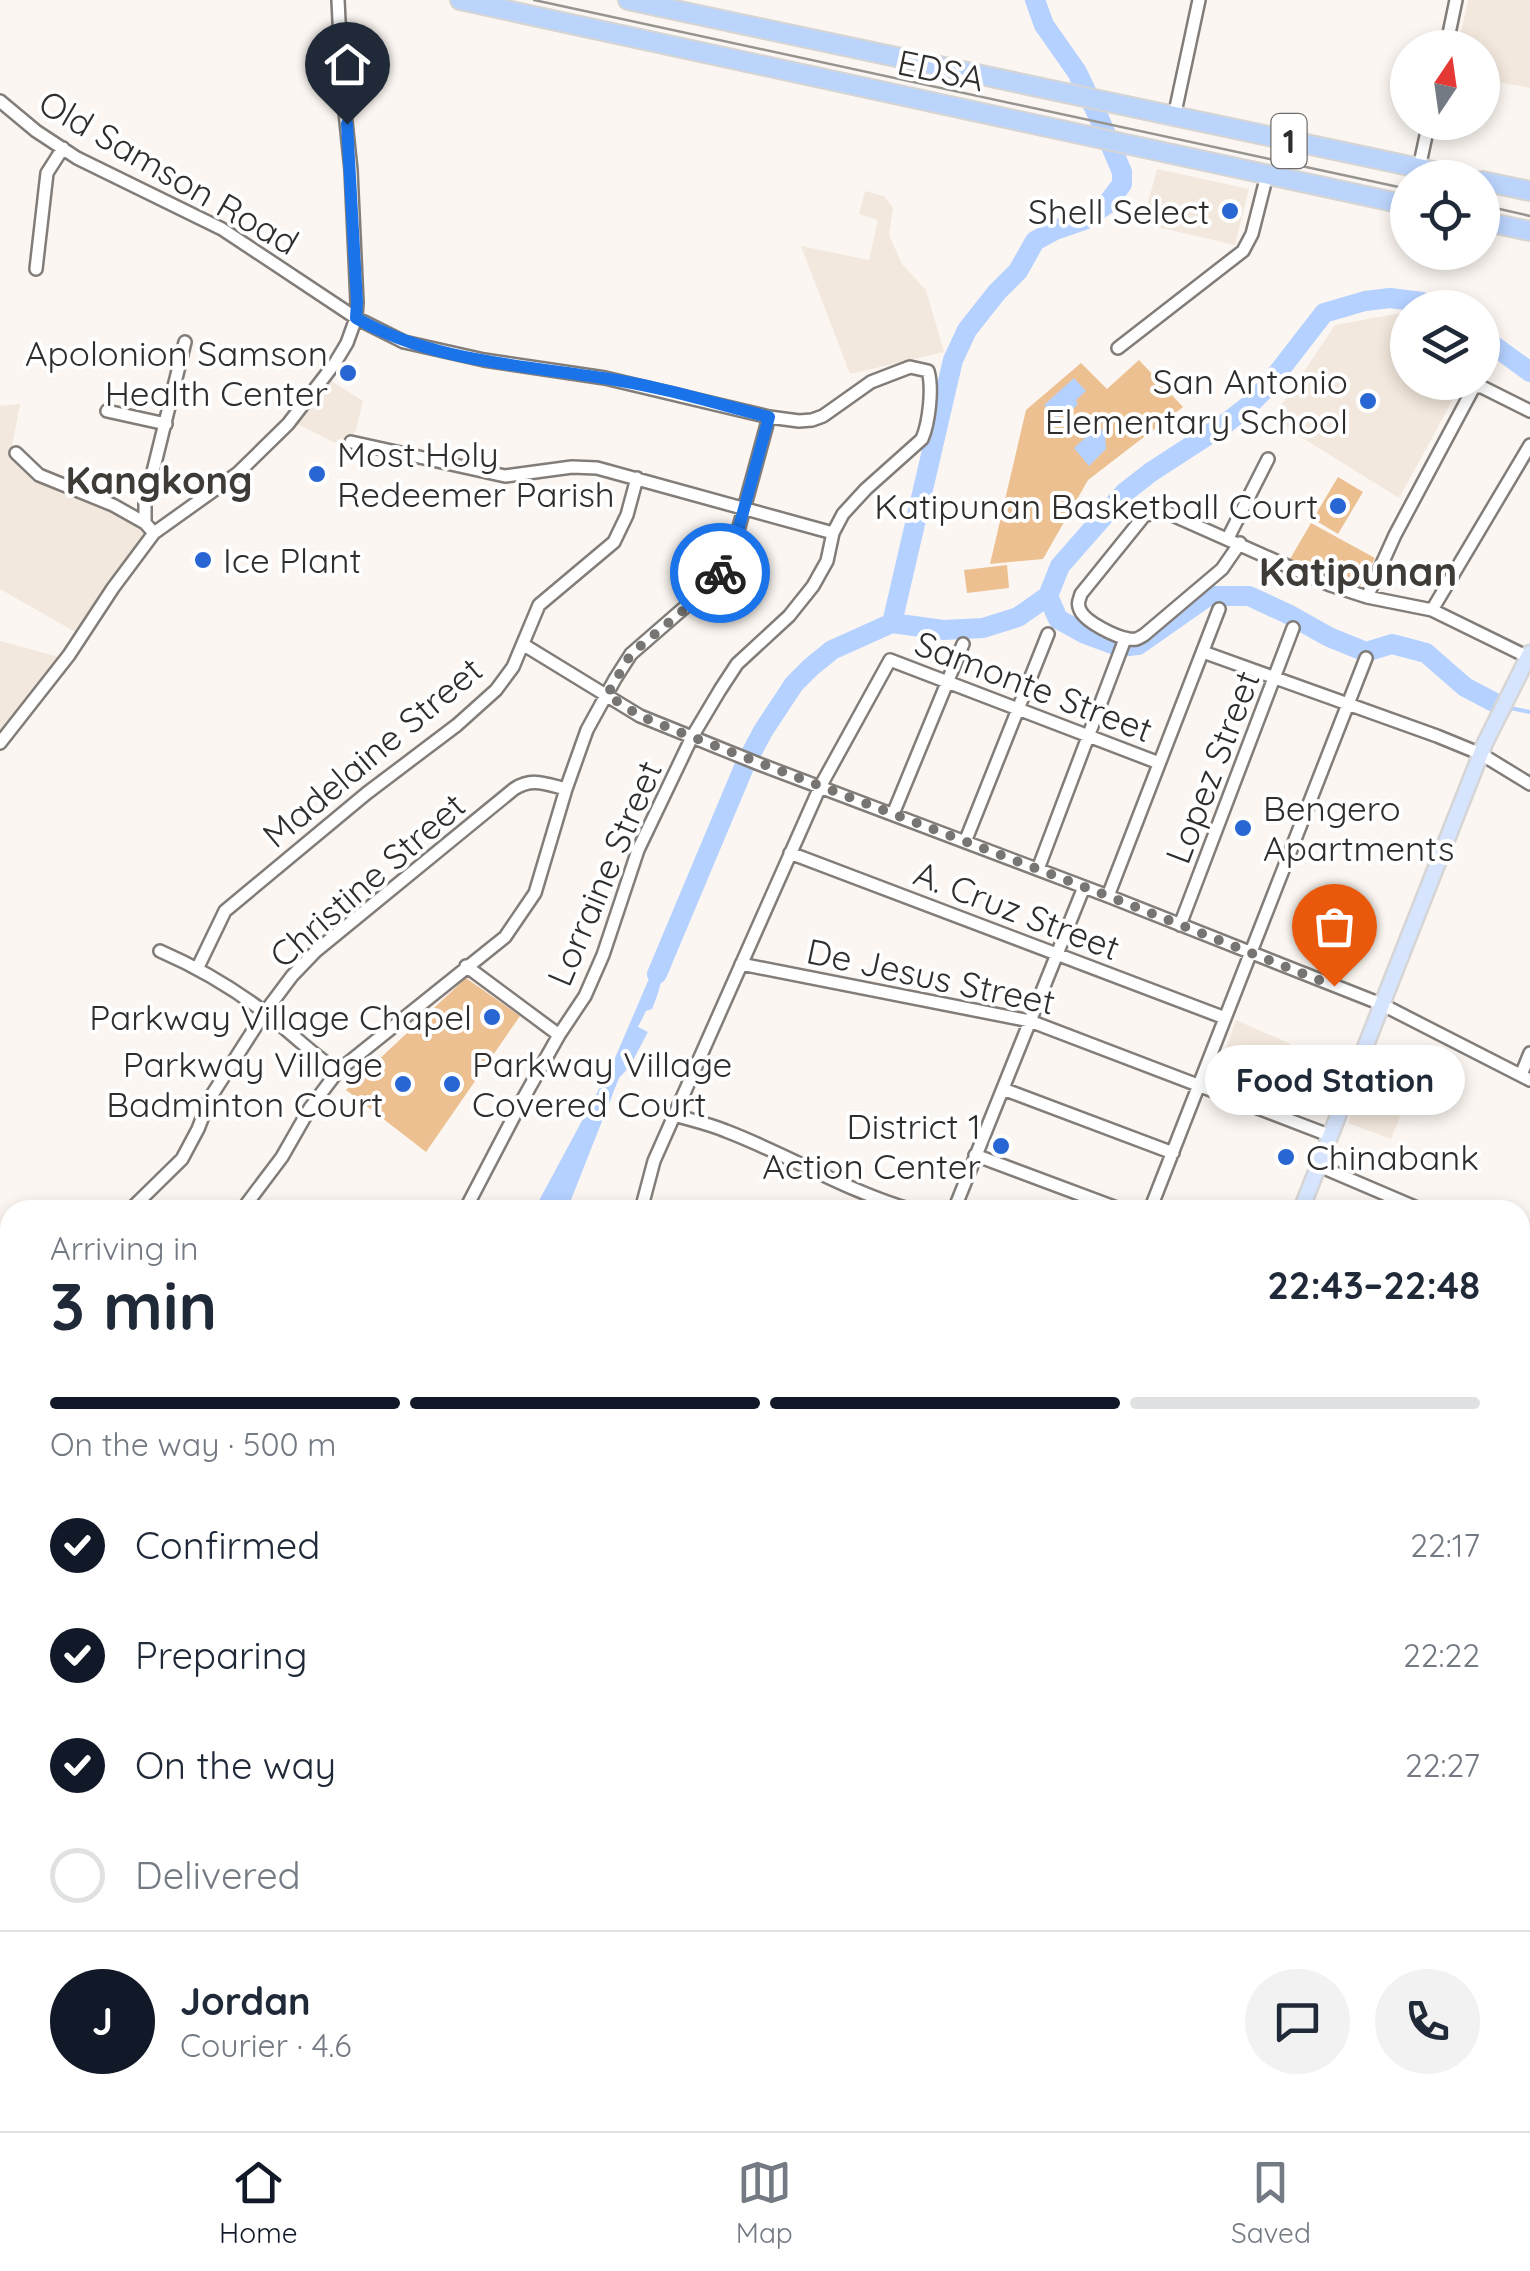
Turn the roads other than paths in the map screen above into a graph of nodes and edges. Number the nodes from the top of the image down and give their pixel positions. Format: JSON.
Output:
{"nodes":[{"id":1,"x":338,"y":0,"type":"edge"},
{"id":2,"x":460,"y":0,"type":"edge"},
{"id":3,"x":628,"y":0,"type":"edge"},
{"id":4,"x":1200,"y":0,"type":"edge"},
{"id":5,"x":1456,"y":0,"type":"edge"},
{"id":6,"x":1450,"y":30,"type":"edge"},
{"id":7,"x":873,"y":53,"type":"junction"},
{"id":8,"x":900,"y":58,"type":"junction"},
{"id":9,"x":864,"y":87,"type":"junction"},
{"id":10,"x":896,"y":94,"type":"junction"},
{"id":11,"x":0,"y":101,"type":"edge"},
{"id":12,"x":1174,"y":117,"type":"junction"},
{"id":13,"x":63,"y":148,"type":"junction"},
{"id":14,"x":1390,"y":162,"type":"edge"},
{"id":15,"x":1267,"y":175,"type":"junction"},
{"id":16,"x":1500,"y":185,"type":"edge"},
{"id":17,"x":1530,"y":191,"type":"edge"},
{"id":18,"x":1390,"y":201,"type":"edge"},
{"id":19,"x":1500,"y":225,"type":"edge"},
{"id":20,"x":1530,"y":231,"type":"edge"},
{"id":21,"x":36,"y":269,"type":"dead end"},
{"id":22,"x":356,"y":318,"type":"junction"},
{"id":23,"x":185,"y":342,"type":"dead end"},
{"id":24,"x":1118,"y":348,"type":"dead end"},
{"id":25,"x":107,"y":411,"type":"dead end"},
{"id":26,"x":1530,"y":412,"type":"edge"},
{"id":27,"x":769,"y":417,"type":"junction"},
{"id":28,"x":166,"y":424,"type":"junction"},
{"id":29,"x":351,"y":442,"type":"dead end"},
{"id":30,"x":1530,"y":445,"type":"edge"},
{"id":31,"x":16,"y":452,"type":"dead end"},
{"id":32,"x":1268,"y":459,"type":"dead end"},
{"id":33,"x":636,"y":478,"type":"junction"},
{"id":34,"x":743,"y":508,"type":"junction"},
{"id":35,"x":145,"y":522,"type":"junction"},
{"id":36,"x":834,"y":532,"type":"junction"},
{"id":37,"x":154,"y":534,"type":"junction"},
{"id":38,"x":1234,"y":541,"type":"junction"},
{"id":39,"x":1366,"y":597,"type":"junction"},
{"id":40,"x":1219,"y":609,"type":"dead end"},
{"id":41,"x":1432,"y":610,"type":"junction"},
{"id":42,"x":1293,"y":628,"type":"dead end"},
{"id":43,"x":1048,"y":634,"type":"dead end"},
{"id":44,"x":964,"y":644,"type":"dead end"},
{"id":45,"x":524,"y":645,"type":"junction"},
{"id":46,"x":1123,"y":646,"type":"junction"},
{"id":47,"x":1203,"y":652,"type":"junction"},
{"id":48,"x":1529,"y":655,"type":"edge"},
{"id":49,"x":1366,"y":658,"type":"dead end"},
{"id":50,"x":1276,"y":678,"type":"junction"},
{"id":51,"x":948,"y":682,"type":"junction"},
{"id":52,"x":607,"y":695,"type":"junction"},
{"id":53,"x":1349,"y":704,"type":"junction"},
{"id":54,"x":1018,"y":709,"type":"junction"},
{"id":55,"x":1089,"y":736,"type":"junction"},
{"id":56,"x":692,"y":737,"type":"junction"},
{"id":57,"x":0,"y":743,"type":"edge"},
{"id":58,"x":1482,"y":754,"type":"junction"},
{"id":59,"x":1159,"y":763,"type":"junction"},
{"id":60,"x":1530,"y":784,"type":"edge"},
{"id":61,"x":820,"y":787,"type":"junction"},
{"id":62,"x":566,"y":789,"type":"junction"},
{"id":63,"x":892,"y":814,"type":"junction"},
{"id":64,"x":965,"y":842,"type":"junction"},
{"id":65,"x":790,"y":854,"type":"junction"},
{"id":66,"x":1038,"y":869,"type":"junction"},
{"id":67,"x":1084,"y":887,"type":"junction"},
{"id":68,"x":1108,"y":896,"type":"junction"},
{"id":69,"x":1180,"y":925,"type":"junction"},
{"id":70,"x":160,"y":951,"type":"dead end"},
{"id":71,"x":1250,"y":952,"type":"junction"},
{"id":72,"x":1056,"y":954,"type":"junction"},
{"id":73,"x":741,"y":964,"type":"junction"},
{"id":74,"x":466,"y":966,"type":"junction"},
{"id":75,"x":198,"y":967,"type":"junction"},
{"id":76,"x":1381,"y":1004,"type":"junction"},
{"id":77,"x":265,"y":1012,"type":"junction"},
{"id":78,"x":1225,"y":1018,"type":"junction"},
{"id":79,"x":1030,"y":1021,"type":"junction"},
{"id":80,"x":559,"y":1035,"type":"junction"},
{"id":81,"x":1530,"y":1052,"type":"edge"},
{"id":82,"x":338,"y":1071,"type":"junction"},
{"id":83,"x":1526,"y":1077,"type":"edge"},
{"id":84,"x":1200,"y":1086,"type":"junction"},
{"id":85,"x":1003,"y":1088,"type":"junction"},
{"id":86,"x":674,"y":1115,"type":"junction"},
{"id":87,"x":1331,"y":1136,"type":"junction"},
{"id":88,"x":1173,"y":1153,"type":"junction"},
{"id":89,"x":976,"y":1155,"type":"junction"},
{"id":90,"x":1318,"y":1166,"type":"junction"},
{"id":91,"x":140,"y":1200,"type":"edge"},
{"id":92,"x":250,"y":1200,"type":"edge"},
{"id":93,"x":470,"y":1200,"type":"edge"},
{"id":94,"x":644,"y":1200,"type":"edge"},
{"id":95,"x":879,"y":1200,"type":"edge"},
{"id":96,"x":958,"y":1200,"type":"edge"},
{"id":97,"x":1095,"y":1200,"type":"edge"},
{"id":98,"x":1154,"y":1200,"type":"edge"},
{"id":99,"x":1305,"y":1200,"type":"edge"},
{"id":100,"x":1398,"y":1200,"type":"edge"}],
"edges":[{"from":1,"to":22,"type":"street"},
{"from":2,"to":9,"type":"highway","name":"EDSA","number":"1"},
{"from":3,"to":7,"type":"highway","name":"EDSA","number":"1"},
{"from":4,"to":12,"type":"street"},
{"from":5,"to":6,"type":"street"},
{"from":7,"to":8,"type":"highway","name":"EDSA","number":"1"},
{"from":7,"to":9,"type":"highway"},
{"from":8,"to":10,"type":"highway"},
{"from":8,"to":12,"type":"highway","name":"EDSA","number":"1"},
{"from":9,"to":10,"type":"highway","name":"EDSA","number":"1"},
{"from":10,"to":15,"type":"highway","name":"EDSA","number":"1"},
{"from":11,"to":13,"type":"street","name":"Old Samson Road"},
{"from":12,"to":14,"type":"highway","name":"EDSA","number":"1"},
{"from":13,"to":21,"type":"street"},
{"from":13,"to":22,"type":"street","name":"Old Samson Road"},
{"from":15,"to":18,"type":"highway","name":"EDSA","number":"1"},
{"from":15,"to":24,"type":"street"},
{"from":16,"to":17,"type":"highway"},
{"from":19,"to":20,"type":"highway"},
{"from":22,"to":27,"type":"street","name":"Old Samson Road"},
{"from":22,"to":37,"type":"street"},
{"from":23,"to":28,"type":"street"},
{"from":25,"to":28,"type":"street"},
{"from":26,"to":39,"type":"street"},
{"from":27,"to":34,"type":"street"},
{"from":27,"to":36,"type":"street","name":"Lorraine Street"},
{"from":28,"to":35,"type":"street"},
{"from":29,"to":33,"type":"street"},
{"from":30,"to":41,"type":"street"},
{"from":31,"to":35,"type":"street"},
{"from":32,"to":38,"type":"street"},
{"from":33,"to":34,"type":"street"},
{"from":33,"to":45,"type":"street","name":"Madelaine Street"},
{"from":34,"to":36,"type":"street"},
{"from":34,"to":52,"type":"street"},
{"from":35,"to":37,"type":"street"},
{"from":36,"to":56,"type":"street","name":"Lorraine Street"},
{"from":37,"to":57,"type":"street"},
{"from":38,"to":39,"type":"street"},
{"from":38,"to":46,"type":"street"},
{"from":38,"to":46,"type":"street"},
{"from":39,"to":41,"type":"street"},
{"from":40,"to":47,"type":"street"},
{"from":41,"to":48,"type":"street"},
{"from":42,"to":50,"type":"street","name":"Lopez Street"},
{"from":43,"to":54,"type":"street"},
{"from":44,"to":51,"type":"street"},
{"from":45,"to":52,"type":"street"},
{"from":45,"to":75,"type":"street","name":"Madelaine Street"},
{"from":46,"to":55,"type":"street"},
{"from":47,"to":50,"type":"street"},
{"from":47,"to":59,"type":"street"},
{"from":48,"to":58,"type":"main road"},
{"from":49,"to":53,"type":"street"},
{"from":50,"to":53,"type":"street"},
{"from":50,"to":69,"type":"street","name":"Lopez Street"},
{"from":51,"to":54,"type":"street","name":"Samonte Street"},
{"from":51,"to":61,"type":"street","name":"Samonte Street"},
{"from":51,"to":63,"type":"street"},
{"from":52,"to":56,"type":"street"},
{"from":52,"to":62,"type":"street"},
{"from":53,"to":58,"type":"street"},
{"from":53,"to":71,"type":"street"},
{"from":54,"to":55,"type":"street","name":"Samonte Street"},
{"from":54,"to":64,"type":"street"},
{"from":55,"to":59,"type":"street","name":"Samonte Street"},
{"from":55,"to":66,"type":"street"},
{"from":56,"to":61,"type":"street"},
{"from":56,"to":80,"type":"street","name":"Lorraine Street"},
{"from":58,"to":60,"type":"street"},
{"from":58,"to":76,"type":"main road"},
{"from":59,"to":68,"type":"street"},
{"from":61,"to":63,"type":"street"},
{"from":61,"to":65,"type":"street"},
{"from":62,"to":74,"type":"street"},
{"from":62,"to":77,"type":"street","name":"Christine Street"},
{"from":63,"to":64,"type":"street"},
{"from":64,"to":66,"type":"street"},
{"from":65,"to":72,"type":"street","name":"A. Cruz Street"},
{"from":65,"to":73,"type":"street"},
{"from":66,"to":67,"type":"street"},
{"from":67,"to":68,"type":"street"},
{"from":67,"to":72,"type":"street"},
{"from":68,"to":69,"type":"street"},
{"from":69,"to":71,"type":"street"},
{"from":70,"to":75,"type":"street"},
{"from":71,"to":76,"type":"street"},
{"from":71,"to":78,"type":"street"},
{"from":72,"to":78,"type":"street","name":"A. Cruz Street"},
{"from":72,"to":79,"type":"street"},
{"from":73,"to":79,"type":"street","name":"De Jesus Street"},
{"from":73,"to":86,"type":"street"},
{"from":74,"to":80,"type":"street"},
{"from":74,"to":82,"type":"street"},
{"from":75,"to":77,"type":"street"},
{"from":76,"to":83,"type":"street"},
{"from":76,"to":87,"type":"main road"},
{"from":77,"to":82,"type":"street"},
{"from":77,"to":91,"type":"street","name":"Christine Street"},
{"from":78,"to":84,"type":"street"},
{"from":79,"to":84,"type":"street","name":"De Jesus Street"},
{"from":79,"to":85,"type":"street"},
{"from":80,"to":93,"type":"street","name":"Lorraine Street"},
{"from":81,"to":83,"type":"street"},
{"from":82,"to":92,"type":"street"},
{"from":84,"to":87,"type":"street","name":"De Jesus Street"},
{"from":84,"to":88,"type":"street"},
{"from":85,"to":88,"type":"street"},
{"from":85,"to":89,"type":"street"},
{"from":86,"to":94,"type":"street"},
{"from":86,"to":95,"type":"street"},
{"from":87,"to":90,"type":"main road"},
{"from":88,"to":98,"type":"street"},
{"from":89,"to":96,"type":"street"},
{"from":89,"to":97,"type":"street"},
{"from":90,"to":99,"type":"main road"},
{"from":90,"to":100,"type":"street"}]}
